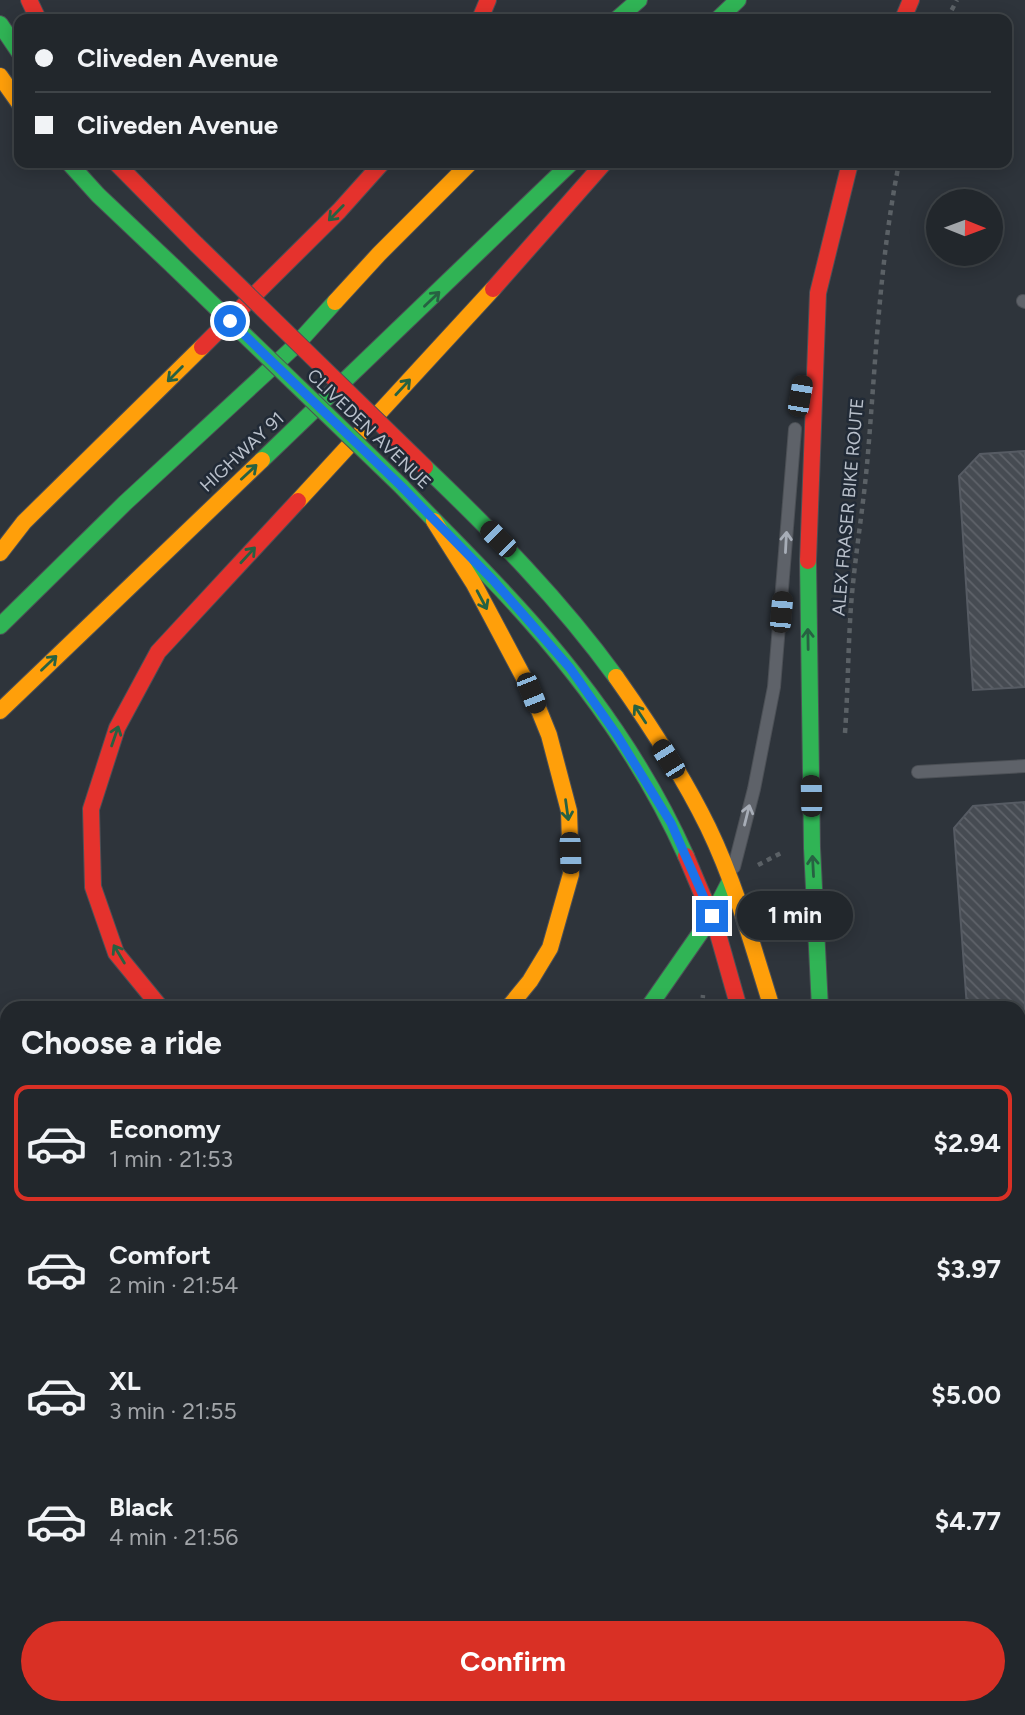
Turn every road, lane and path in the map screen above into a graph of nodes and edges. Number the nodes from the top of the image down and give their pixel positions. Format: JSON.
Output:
{"nodes":[{"id":1,"x":626,"y":0,"type":"edge"},
{"id":2,"x":639,"y":0,"type":"edge"},
{"id":3,"x":738,"y":0,"type":"edge"},
{"id":4,"x":748,"y":0,"type":"edge"},
{"id":5,"x":614,"y":14,"type":"edge"},
{"id":6,"x":623,"y":14,"type":"edge"},
{"id":7,"x":723,"y":14,"type":"edge"},
{"id":8,"x":735,"y":14,"type":"edge"},
{"id":9,"x":0,"y":24,"type":"edge"},
{"id":10,"x":14,"y":45,"type":"edge"},
{"id":11,"x":0,"y":76,"type":"edge"},
{"id":12,"x":14,"y":96,"type":"edge"},
{"id":13,"x":74,"y":168,"type":"edge"},
{"id":14,"x":122,"y":168,"type":"edge"},
{"id":15,"x":378,"y":168,"type":"edge"},
{"id":16,"x":465,"y":168,"type":"edge"},
{"id":17,"x":566,"y":168,"type":"edge"},
{"id":18,"x":600,"y":168,"type":"edge"},
{"id":19,"x":849,"y":168,"type":"edge"},
{"id":20,"x":898,"y":168,"type":"edge"},
{"id":21,"x":818,"y":293,"type":"junction"},
{"id":22,"x":800,"y":396,"type":"dead end"},
{"id":23,"x":796,"y":422,"type":"dead end"},
{"id":24,"x":434,"y":521,"type":"junction"},
{"id":25,"x":0,"y":553,"type":"edge"},
{"id":26,"x":0,"y":626,"type":"edge"},
{"id":27,"x":0,"y":711,"type":"edge"},
{"id":28,"x":845,"y":739,"type":"dead end"},
{"id":29,"x":1025,"y":766,"type":"edge"},
{"id":30,"x":918,"y":772,"type":"dead end"},
{"id":31,"x":787,"y":851,"type":"dead end"},
{"id":32,"x":752,"y":872,"type":"dead end"},
{"id":33,"x":730,"y":881,"type":"junction"},
{"id":34,"x":712,"y":916,"type":"junction"},
{"id":35,"x":155,"y":1001,"type":"edge"},
{"id":36,"x":514,"y":1001,"type":"edge"},
{"id":37,"x":653,"y":1001,"type":"edge"},
{"id":38,"x":737,"y":1001,"type":"edge"},
{"id":39,"x":770,"y":1001,"type":"edge"},
{"id":40,"x":820,"y":1001,"type":"edge"}],
"edges":[{"from":1,"to":5,"type":"main road"},
{"from":2,"to":6,"type":"main road"},
{"from":3,"to":7,"type":"main road"},
{"from":4,"to":8,"type":"main road"},
{"from":9,"to":10,"type":"main road"},
{"from":11,"to":12,"type":"main road"},
{"from":13,"to":24,"type":"main road","name":"CLIVEDEN AVENUE","bridge":true},
{"from":33,"to":14,"type":"main road","name":"CLIVEDEN AVENUE","one_way":true,"bridge":true},
{"from":15,"to":25,"type":"main road","one_way":true},
{"from":16,"to":26,"type":"main road"},
{"from":27,"to":17,"type":"main road","name":"HIGHWAY 91","one_way":true},
{"from":35,"to":18,"type":"main road","one_way":true},
{"from":19,"to":21,"type":"main road"},
{"from":20,"to":28,"type":"path","name":"ALEX FRASER BIKE ROUTE"},
{"from":21,"to":22,"type":"lane"},
{"from":40,"to":21,"type":"main road","one_way":true},
{"from":33,"to":23,"type":"lane","one_way":true},
{"from":24,"to":34,"type":"main road","name":"CLIVEDEN AVENUE"},
{"from":24,"to":36,"type":"main road","one_way":true},
{"from":29,"to":30,"type":"lane"},
{"from":31,"to":32,"type":"path"},
{"from":33,"to":34,"type":"main road"},
{"from":33,"to":39,"type":"main road","name":"CLIVEDEN AVENUE"},
{"from":34,"to":37,"type":"main road"},
{"from":34,"to":38,"type":"main road","name":"CLIVEDEN AVENUE"}]}
